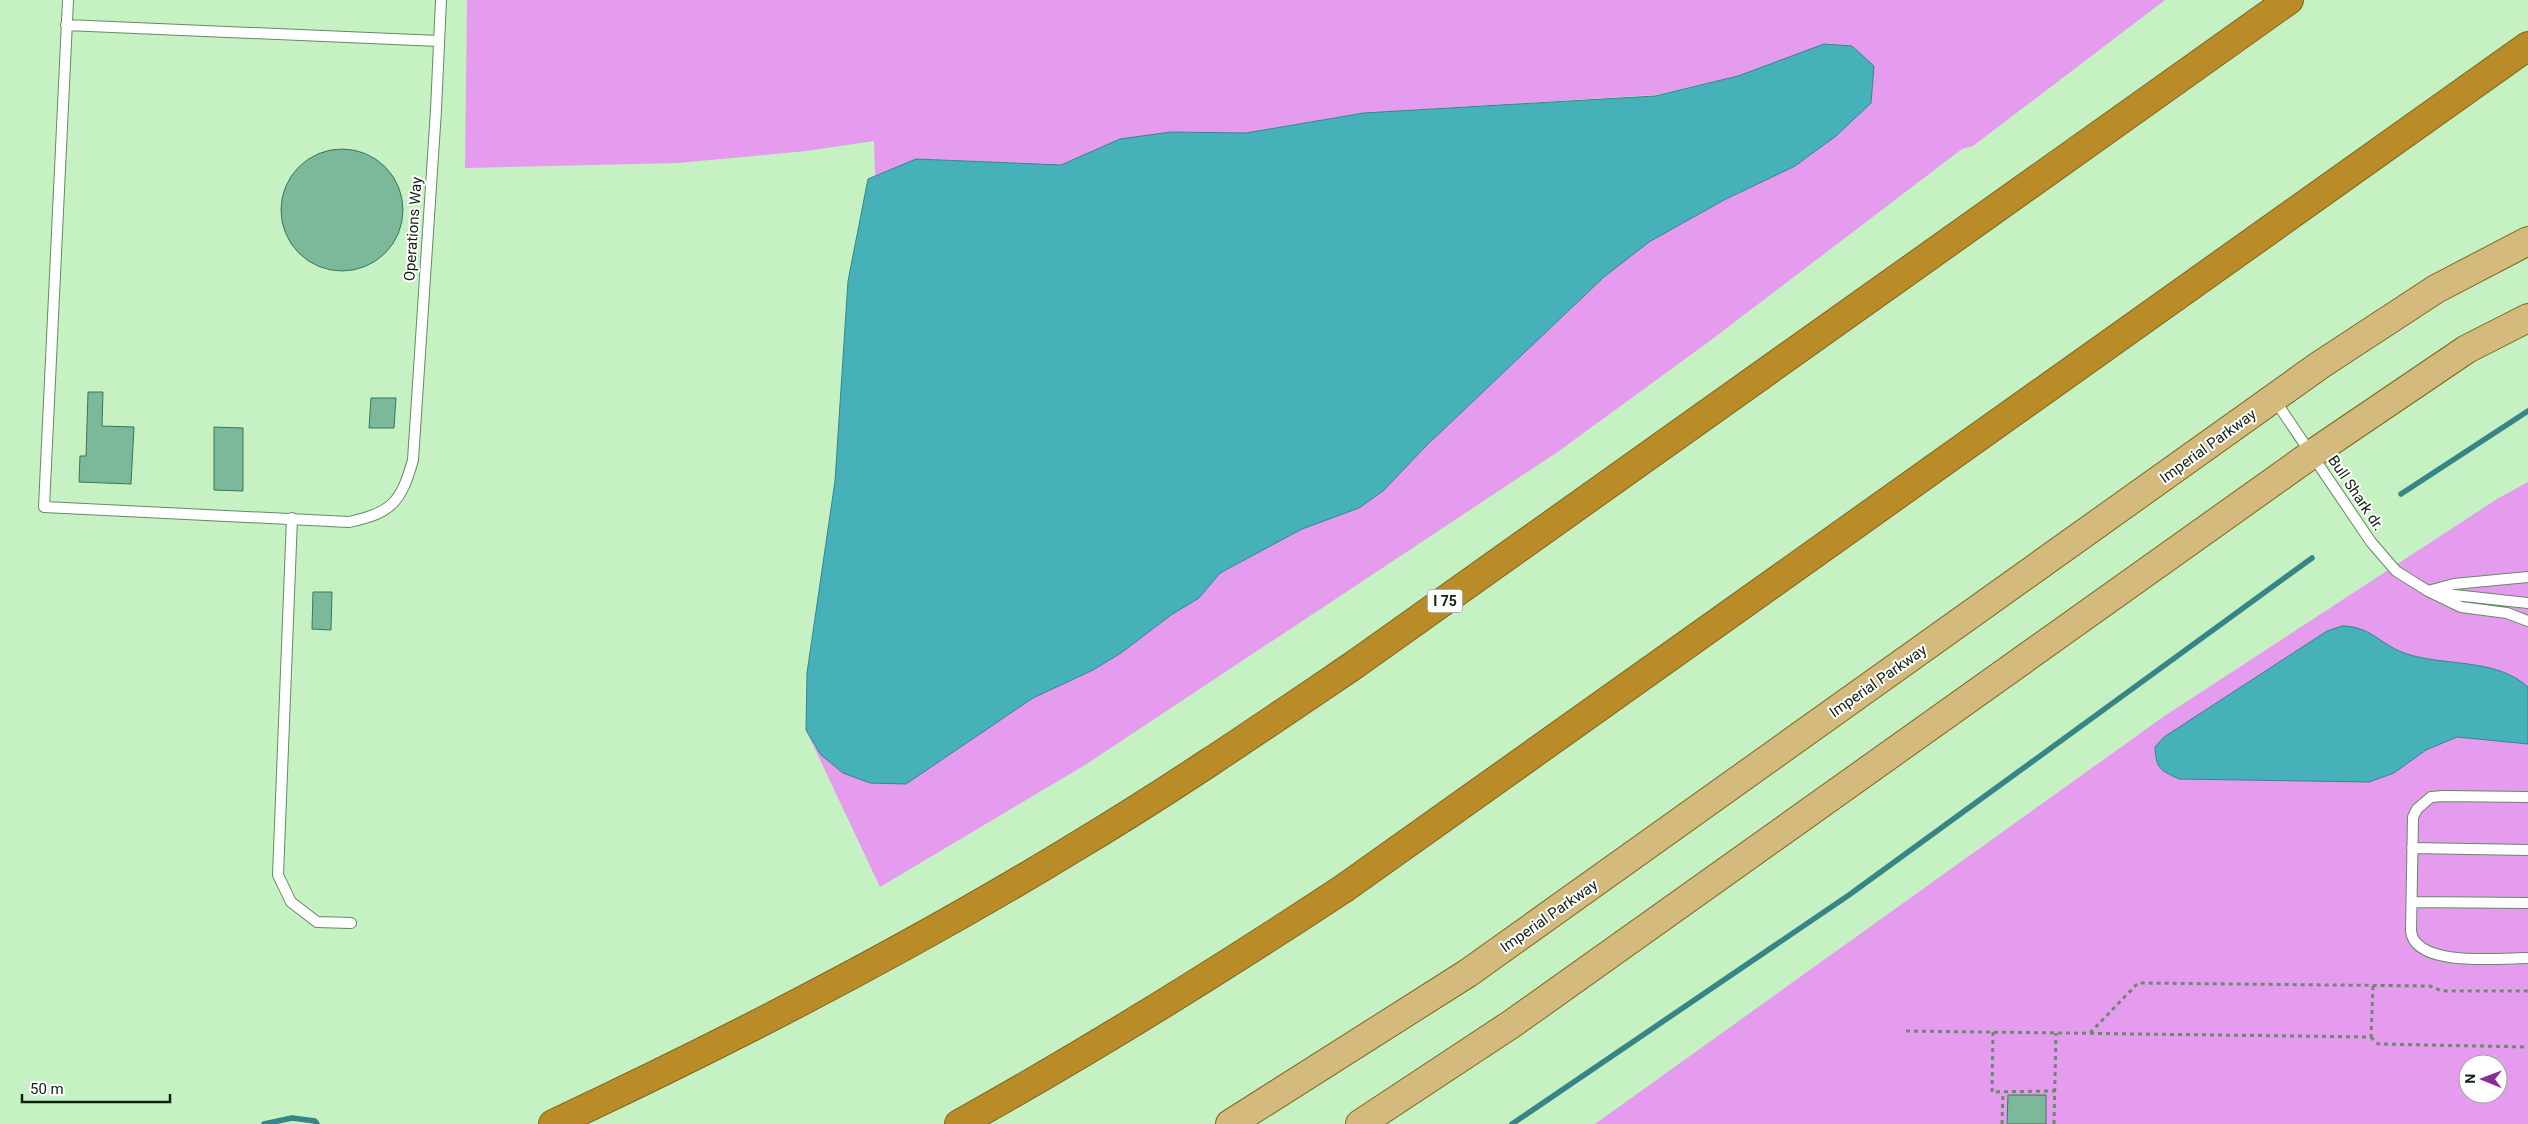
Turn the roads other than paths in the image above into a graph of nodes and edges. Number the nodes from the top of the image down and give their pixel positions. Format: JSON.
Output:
{"nodes":[{"id":1,"x":68,"y":0,"type":"edge"},
{"id":2,"x":441,"y":0,"type":"edge"},
{"id":3,"x":2289,"y":0,"type":"edge"},
{"id":4,"x":66,"y":25,"type":"junction"},
{"id":5,"x":439,"y":41,"type":"junction"},
{"id":6,"x":2528,"y":46,"type":"edge"},
{"id":7,"x":2528,"y":241,"type":"edge"},
{"id":8,"x":2528,"y":318,"type":"edge"},
{"id":9,"x":2274,"y":399,"type":"junction"},
{"id":10,"x":2312,"y":454,"type":"junction"},
{"id":11,"x":292,"y":518,"type":"junction"},
{"id":12,"x":2528,"y":577,"type":"edge"},
{"id":13,"x":2428,"y":591,"type":"junction"},
{"id":14,"x":2528,"y":602,"type":"edge"},
{"id":15,"x":2528,"y":621,"type":"edge"},
{"id":16,"x":2528,"y":797,"type":"edge"},
{"id":17,"x":2412,"y":848,"type":"junction"},
{"id":18,"x":2528,"y":850,"type":"edge"},
{"id":19,"x":2412,"y":902,"type":"junction"},
{"id":20,"x":2528,"y":903,"type":"edge"},
{"id":21,"x":351,"y":923,"type":"dead end"},
{"id":22,"x":2528,"y":958,"type":"edge"},
{"id":23,"x":553,"y":1124,"type":"edge"},
{"id":24,"x":959,"y":1124,"type":"edge"},
{"id":25,"x":1230,"y":1124,"type":"edge"},
{"id":26,"x":1360,"y":1124,"type":"edge"}],
"edges":[{"from":1,"to":4,"type":"lane"},
{"from":2,"to":5,"type":"lane","name":"Operations Way"},
{"from":3,"to":23,"type":"highway","number":"I 75"},
{"from":4,"to":5,"type":"lane"},
{"from":4,"to":11,"type":"lane","name":"Operations Way"},
{"from":5,"to":11,"type":"lane","name":"Operations Way"},
{"from":6,"to":24,"type":"highway"},
{"from":7,"to":9,"type":"main road","name":"Imperial Parkway"},
{"from":8,"to":10,"type":"main road"},
{"from":9,"to":10,"type":"lane","name":"Bull Shark dr."},
{"from":9,"to":25,"type":"main road","name":"Imperial Parkway"},
{"from":10,"to":13,"type":"lane","name":"Bull Shark dr."},
{"from":10,"to":26,"type":"main road"},
{"from":11,"to":21,"type":"lane"},
{"from":12,"to":13,"type":"lane"},
{"from":13,"to":14,"type":"lane"},
{"from":13,"to":15,"type":"lane","name":"Bull Shark dr."},
{"from":16,"to":17,"type":"lane"},
{"from":17,"to":18,"type":"lane"},
{"from":17,"to":19,"type":"lane"},
{"from":19,"to":20,"type":"lane"},
{"from":19,"to":22,"type":"lane"}]}
